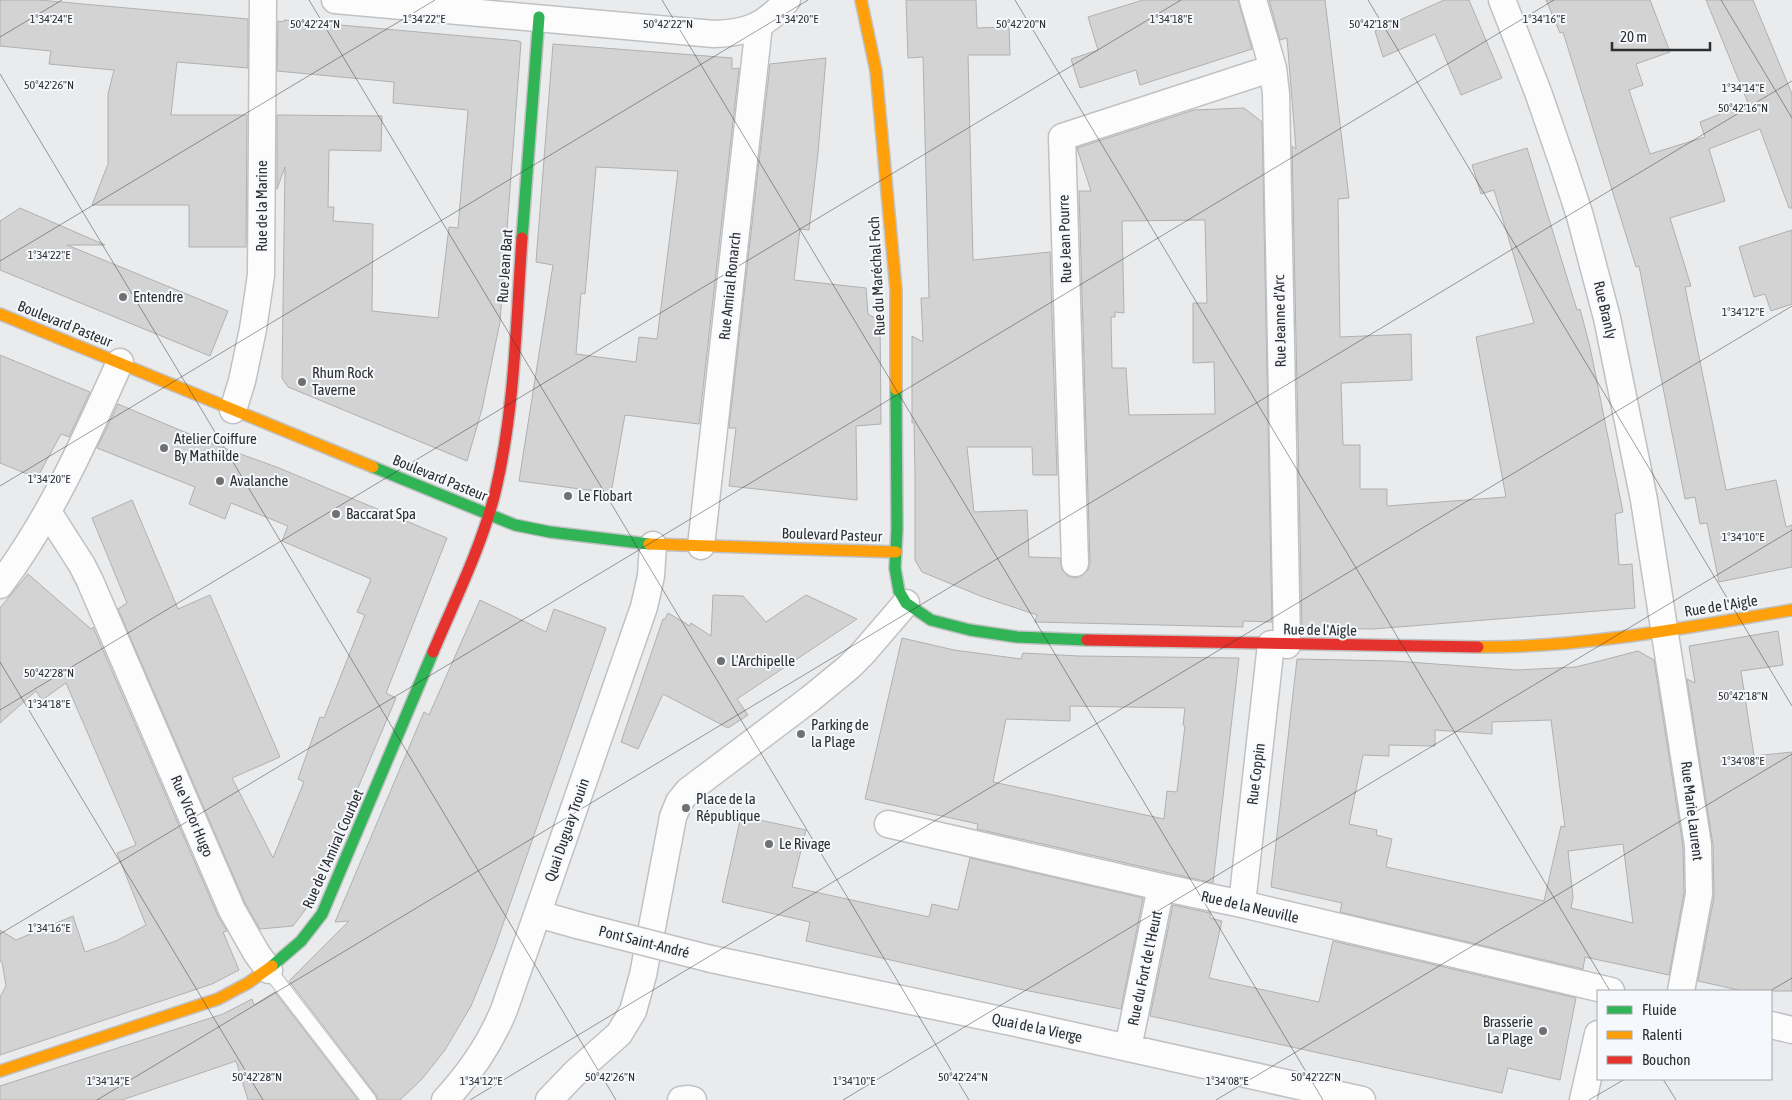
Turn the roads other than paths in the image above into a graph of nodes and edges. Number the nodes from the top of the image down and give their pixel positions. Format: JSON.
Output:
{"nodes":[{"id":1,"x":263,"y":0,"type":"edge"},
{"id":2,"x":335,"y":0,"type":"edge"},
{"id":3,"x":787,"y":0,"type":"edge"},
{"id":4,"x":861,"y":0,"type":"edge"},
{"id":5,"x":1253,"y":0,"type":"edge"},
{"id":6,"x":1502,"y":0,"type":"edge"},
{"id":7,"x":501,"y":7,"type":"edge"},
{"id":8,"x":538,"y":17,"type":"junction"},
{"id":9,"x":759,"y":25,"type":"junction"},
{"id":10,"x":1273,"y":68,"type":"junction"},
{"id":11,"x":0,"y":314,"type":"edge"},
{"id":12,"x":120,"y":362,"type":"junction"},
{"id":13,"x":233,"y":410,"type":"junction"},
{"id":14,"x":48,"y":512,"type":"junction"},
{"id":15,"x":490,"y":515,"type":"junction"},
{"id":16,"x":653,"y":545,"type":"junction"},
{"id":17,"x":702,"y":546,"type":"junction"},
{"id":18,"x":896,"y":552,"type":"junction"},
{"id":19,"x":1075,"y":563,"type":"dead end"},
{"id":20,"x":0,"y":585,"type":"edge"},
{"id":21,"x":906,"y":603,"type":"junction"},
{"id":22,"x":1792,"y":610,"type":"edge"},
{"id":23,"x":1664,"y":631,"type":"junction"},
{"id":24,"x":1279,"y":645,"type":"junction"},
{"id":25,"x":888,"y":824,"type":"dead end"},
{"id":26,"x":1161,"y":887,"type":"junction"},
{"id":27,"x":1242,"y":904,"type":"junction"},
{"id":28,"x":538,"y":914,"type":"junction"},
{"id":29,"x":711,"y":959,"type":"joint"},
{"id":30,"x":269,"y":970,"type":"junction"},
{"id":31,"x":1605,"y":990,"type":"edge"},
{"id":32,"x":1681,"y":990,"type":"edge"},
{"id":33,"x":1772,"y":1026,"type":"edge"},
{"id":34,"x":1792,"y":1030,"type":"edge"},
{"id":35,"x":1597,"y":1038,"type":"edge"},
{"id":36,"x":1128,"y":1048,"type":"junction"},
{"id":37,"x":0,"y":1071,"type":"edge"},
{"id":38,"x":369,"y":1100,"type":"edge"},
{"id":39,"x":445,"y":1100,"type":"edge"},
{"id":40,"x":549,"y":1100,"type":"edge"},
{"id":41,"x":1362,"y":1100,"type":"edge"},
{"id":42,"x":1583,"y":1100,"type":"edge"}],
"edges":[{"from":1,"to":13,"type":"street","name":"Rue de la Marine"},
{"from":2,"to":7,"type":"street"},
{"from":3,"to":9,"type":"street"},
{"from":4,"to":18,"type":"street","name":"Rue du Maréchal Foch"},
{"from":5,"to":10,"type":"street","name":"Rue Jeanne d'Arc"},
{"from":6,"to":23,"type":"street","name":"Rue Branly"},
{"from":7,"to":8,"type":"street"},
{"from":8,"to":9,"type":"street"},
{"from":8,"to":15,"type":"street","name":"Rue Jean Bart"},
{"from":9,"to":17,"type":"street","name":"Rue Amiral Ronarch"},
{"from":10,"to":19,"type":"street","name":"Rue Jean Pourre"},
{"from":10,"to":24,"type":"street","name":"Rue Jeanne d'Arc"},
{"from":11,"to":12,"type":"street","name":"Boulevard Pasteur"},
{"from":12,"to":13,"type":"street","name":"Boulevard Pasteur"},
{"from":12,"to":14,"type":"street"},
{"from":13,"to":15,"type":"street","name":"Boulevard Pasteur"},
{"from":14,"to":20,"type":"street"},
{"from":14,"to":30,"type":"street","name":"Rue Victor Hugo"},
{"from":15,"to":16,"type":"street","name":"Boulevard Pasteur"},
{"from":15,"to":30,"type":"street","name":"Rue de l'Amiral Courbet"},
{"from":16,"to":17,"type":"street","name":"Boulevard Pasteur"},
{"from":16,"to":28,"type":"street","name":"Quai Duguay Trouin"},
{"from":17,"to":18,"type":"street","name":"Boulevard Pasteur"},
{"from":18,"to":21,"type":"street"},
{"from":21,"to":24,"type":"street","name":"Rue de l'Aigle"},
{"from":21,"to":40,"type":"street"},
{"from":22,"to":23,"type":"street","name":"Rue de l'Aigle"},
{"from":23,"to":24,"type":"street","name":"Rue de l'Aigle"},
{"from":23,"to":32,"type":"street","name":"Rue Marie Laurent"},
{"from":24,"to":27,"type":"street","name":"Rue Coppin"},
{"from":25,"to":26,"type":"street","name":"Rue de la Neuville"},
{"from":26,"to":27,"type":"street","name":"Rue de la Neuville"},
{"from":26,"to":36,"type":"street","name":"Rue du Fort de l'Heurt"},
{"from":27,"to":31,"type":"street","name":"Rue de la Neuville"},
{"from":28,"to":29,"type":"street","name":"Pont Saint-André","bridge":true},
{"from":28,"to":39,"type":"street","name":"Quai Duguay Trouin"},
{"from":29,"to":36,"type":"street","name":"Quai de la Vierge"},
{"from":30,"to":37,"type":"street","name":"Rue de l'Amiral Courbet"},
{"from":30,"to":38,"type":"lane","name":"Rue Victor Hugo"},
{"from":33,"to":34,"type":"street"},
{"from":35,"to":42,"type":"street"},
{"from":36,"to":41,"type":"street","name":"Quai de la Vierge"}]}
